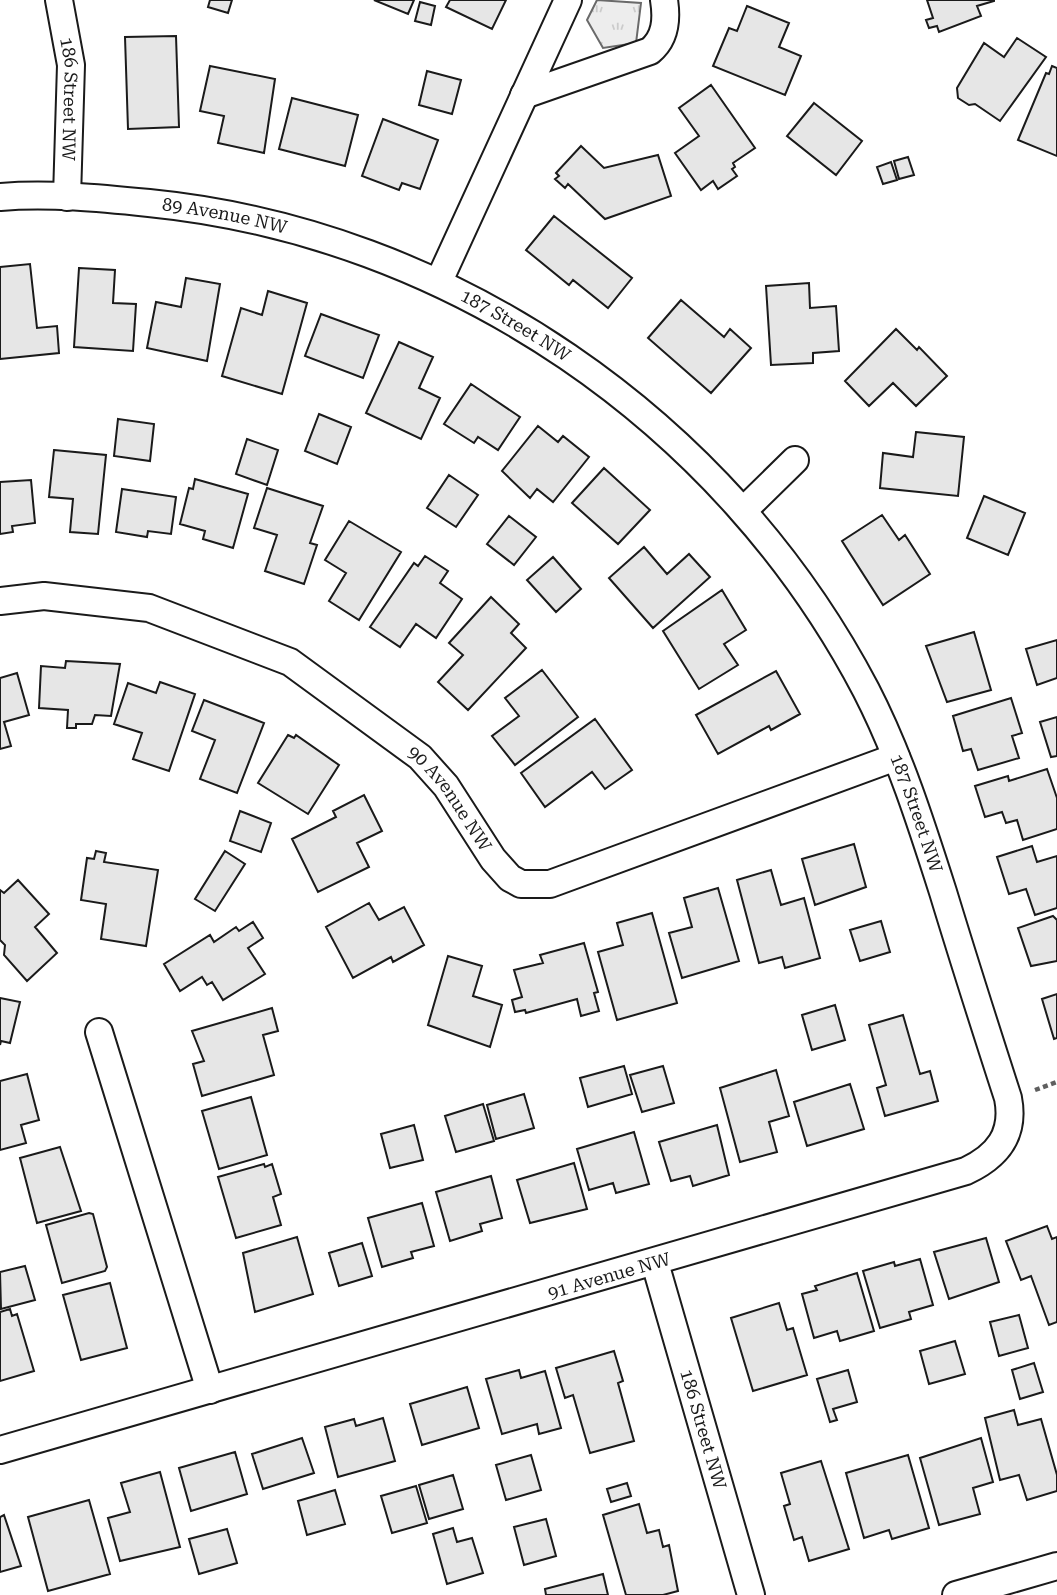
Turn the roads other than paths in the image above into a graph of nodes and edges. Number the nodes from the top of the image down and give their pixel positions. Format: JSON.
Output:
{"nodes":[{"id":1,"x":59,"y":0,"type":"edge"},
{"id":2,"x":568,"y":0,"type":"edge"},
{"id":3,"x":664,"y":0,"type":"edge"},
{"id":4,"x":524,"y":95,"type":"junction"},
{"id":5,"x":0,"y":197,"type":"edge"},
{"id":6,"x":67,"y":197,"type":"junction"},
{"id":7,"x":439,"y":281,"type":"junction"},
{"id":8,"x":795,"y":460,"type":"dead end"},
{"id":9,"x":743,"y":511,"type":"junction"},
{"id":10,"x":0,"y":601,"type":"edge"},
{"id":11,"x":896,"y":757,"type":"junction"},
{"id":12,"x":99,"y":1032,"type":"dead end"},
{"id":13,"x":1000,"y":1147,"type":"joint"},
{"id":14,"x":655,"y":1263,"type":"junction"},
{"id":15,"x":210,"y":1390,"type":"junction"},
{"id":16,"x":0,"y":1450,"type":"edge"},
{"id":17,"x":1057,"y":1566,"type":"edge"},
{"id":18,"x":751,"y":1595,"type":"edge"},
{"id":19,"x":956,"y":1595,"type":"edge"}],
"edges":[{"from":1,"to":6,"type":"street","name":"186 Street NW"},
{"from":2,"to":4,"type":"street"},
{"from":3,"to":4,"type":"street"},
{"from":4,"to":7,"type":"street"},
{"from":5,"to":6,"type":"street","name":"89 Avenue NW"},
{"from":6,"to":7,"type":"street","name":"89 Avenue NW"},
{"from":7,"to":9,"type":"street","name":"187 Street NW"},
{"from":8,"to":9,"type":"street"},
{"from":9,"to":11,"type":"street","name":"187 Street NW"},
{"from":10,"to":11,"type":"street","name":"90 Avenue NW"},
{"from":11,"to":13,"type":"street","name":"187 Street NW"},
{"from":12,"to":15,"type":"street"},
{"from":13,"to":14,"type":"street","name":"91 Avenue NW"},
{"from":14,"to":15,"type":"street","name":"91 Avenue NW"},
{"from":14,"to":18,"type":"street","name":"186 Street NW"},
{"from":15,"to":16,"type":"street","name":"91 Avenue NW"},
{"from":17,"to":19,"type":"street"}]}
